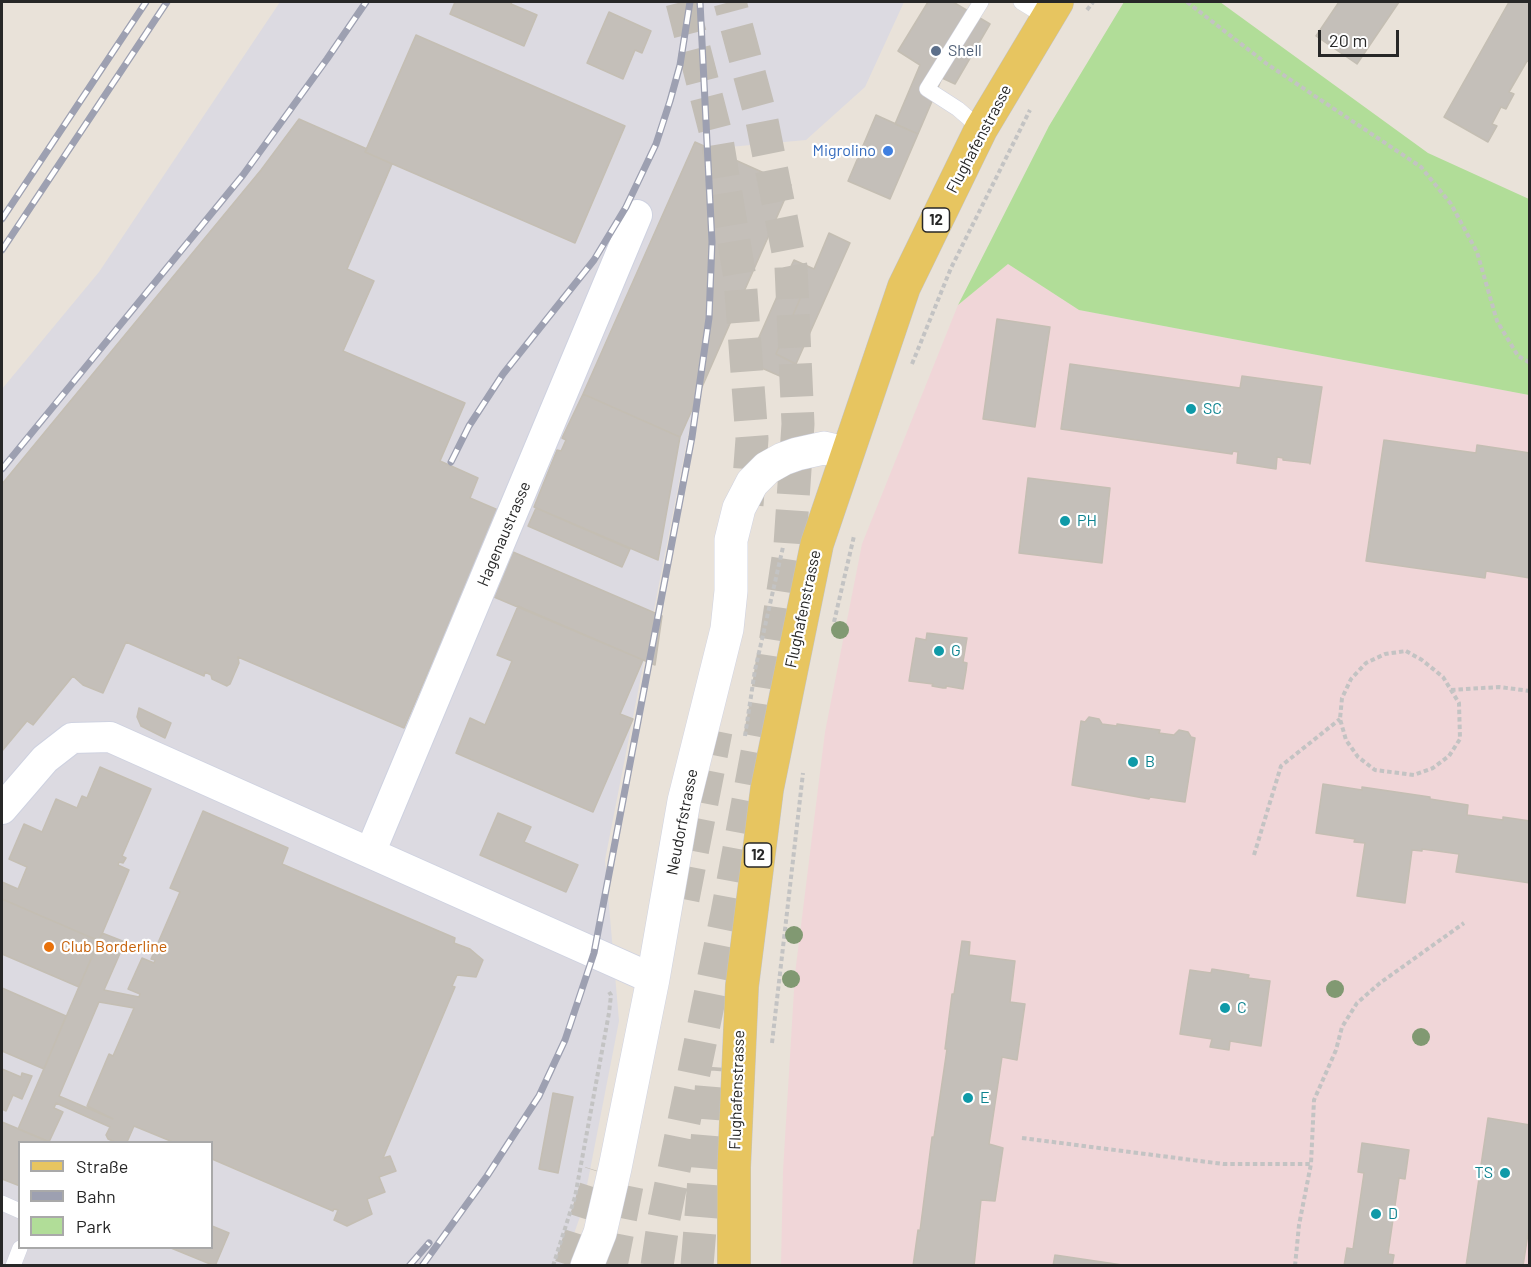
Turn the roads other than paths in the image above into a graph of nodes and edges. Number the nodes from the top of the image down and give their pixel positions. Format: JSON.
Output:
{"nodes":[{"id":1,"x":981,"y":2,"type":"edge"},
{"id":2,"x":1051,"y":10,"type":"edge"},
{"id":3,"x":981,"y":129,"type":"junction"},
{"id":4,"x":637,"y":215,"type":"dead end"},
{"id":5,"x":846,"y":453,"type":"junction"},
{"id":6,"x":2,"y":809,"type":"edge"},
{"id":7,"x":370,"y":853,"type":"junction"},
{"id":8,"x":653,"y":979,"type":"junction"},
{"id":9,"x":2,"y":1203,"type":"edge"},
{"id":10,"x":18,"y":1210,"type":"edge"},
{"id":11,"x":20,"y":1249,"type":"edge"},
{"id":12,"x":14,"y":1266,"type":"edge"},
{"id":13,"x":587,"y":1266,"type":"edge"},
{"id":14,"x":734,"y":1266,"type":"edge"}],
"edges":[{"from":1,"to":3,"type":"lane"},
{"from":2,"to":3,"type":"main road","name":"Flughafenstrasse","number":"12"},
{"from":3,"to":5,"type":"main road","name":"Flughafenstrasse","number":"12"},
{"from":4,"to":7,"type":"street","name":"Hagenaustrasse"},
{"from":5,"to":8,"type":"street","name":"Neudorfstrasse"},
{"from":5,"to":14,"type":"main road","name":"Flughafenstrasse","number":"12"},
{"from":6,"to":7,"type":"street"},
{"from":7,"to":8,"type":"street"},
{"from":8,"to":13,"type":"street","name":"Neudorfstrasse"},
{"from":9,"to":10,"type":"lane"},
{"from":11,"to":12,"type":"lane"}]}
